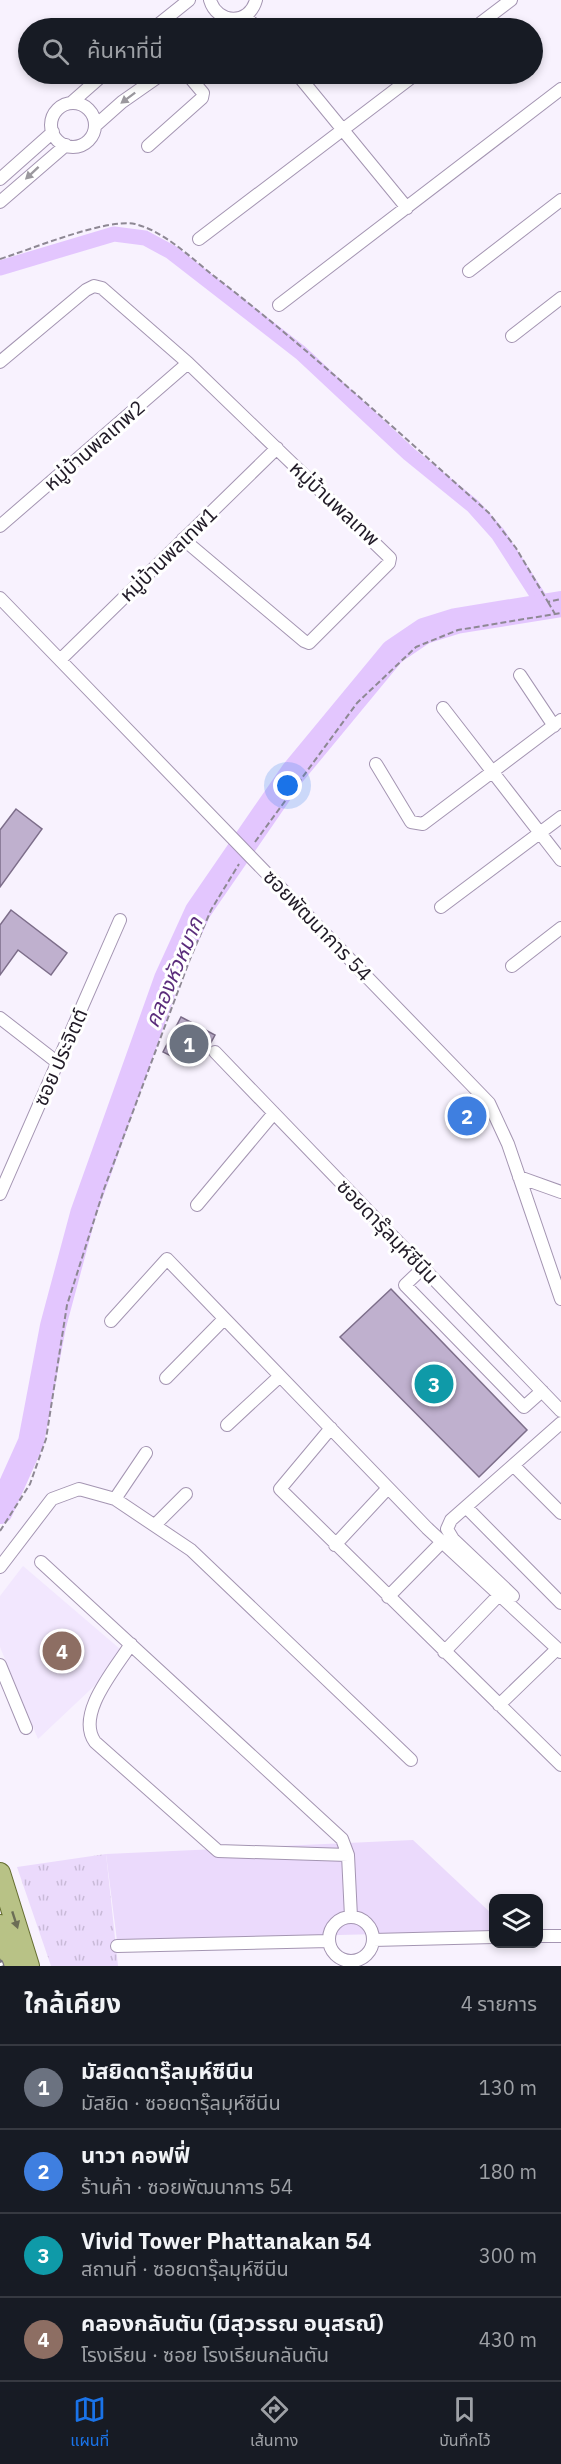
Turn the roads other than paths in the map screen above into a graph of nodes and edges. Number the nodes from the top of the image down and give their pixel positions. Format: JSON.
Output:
{"nodes":[{"id":1,"x":189,"y":0,"type":"edge"},
{"id":2,"x":210,"y":0,"type":"edge"},
{"id":3,"x":256,"y":0,"type":"edge"},
{"id":4,"x":511,"y":0,"type":"edge"},
{"id":5,"x":245,"y":16,"type":"joint"},
{"id":6,"x":166,"y":18,"type":"edge"},
{"id":7,"x":227,"y":18,"type":"edge"},
{"id":8,"x":238,"y":18,"type":"edge"},
{"id":9,"x":487,"y":18,"type":"edge"},
{"id":10,"x":93,"y":84,"type":"edge"},
{"id":11,"x":148,"y":84,"type":"edge"},
{"id":12,"x":195,"y":84,"type":"edge"},
{"id":13,"x":305,"y":84,"type":"edge"},
{"id":14,"x":403,"y":84,"type":"edge"},
{"id":15,"x":561,"y":89,"type":"edge"},
{"id":16,"x":71,"y":103,"type":"junction"},
{"id":17,"x":95,"y":126,"type":"junction"},
{"id":18,"x":344,"y":130,"type":"junction"},
{"id":19,"x":52,"y":132,"type":"junction"},
{"id":20,"x":66,"y":145,"type":"junction"},
{"id":21,"x":148,"y":146,"type":"dead end"},
{"id":22,"x":0,"y":179,"type":"edge"},
{"id":23,"x":561,"y":200,"type":"edge"},
{"id":24,"x":0,"y":202,"type":"edge"},
{"id":25,"x":407,"y":208,"type":"junction"},
{"id":26,"x":199,"y":239,"type":"dead end"},
{"id":27,"x":469,"y":271,"type":"dead end"},
{"id":28,"x":561,"y":298,"type":"edge"},
{"id":29,"x":279,"y":305,"type":"dead end"},
{"id":30,"x":512,"y":336,"type":"dead end"},
{"id":31,"x":0,"y":362,"type":"edge"},
{"id":32,"x":188,"y":363,"type":"junction"},
{"id":33,"x":277,"y":448,"type":"junction"},
{"id":34,"x":0,"y":526,"type":"edge"},
{"id":35,"x":183,"y":539,"type":"junction"},
{"id":36,"x":0,"y":598,"type":"edge"},
{"id":37,"x":60,"y":660,"type":"junction"},
{"id":38,"x":520,"y":675,"type":"dead end"},
{"id":39,"x":443,"y":708,"type":"dead end"},
{"id":40,"x":557,"y":723,"type":"edge"},
{"id":41,"x":376,"y":764,"type":"dead end"},
{"id":42,"x":492,"y":772,"type":"junction"},
{"id":43,"x":561,"y":817,"type":"edge"},
{"id":44,"x":538,"y":833,"type":"junction"},
{"id":45,"x":561,"y":860,"type":"edge"},
{"id":46,"x":441,"y":907,"type":"dead end"},
{"id":47,"x":120,"y":920,"type":"dead end"},
{"id":48,"x":561,"y":928,"type":"edge"},
{"id":49,"x":512,"y":966,"type":"dead end"},
{"id":50,"x":0,"y":1018,"type":"edge"},
{"id":51,"x":215,"y":1052,"type":"dead end"},
{"id":52,"x":58,"y":1063,"type":"junction"},
{"id":53,"x":274,"y":1113,"type":"junction"},
{"id":54,"x":519,"y":1177,"type":"junction"},
{"id":55,"x":561,"y":1192,"type":"edge"},
{"id":56,"x":0,"y":1194,"type":"edge"},
{"id":57,"x":197,"y":1205,"type":"dead end"},
{"id":58,"x":423,"y":1268,"type":"junction"},
{"id":59,"x":561,"y":1299,"type":"edge"},
{"id":60,"x":224,"y":1318,"type":"junction"},
{"id":61,"x":111,"y":1321,"type":"dead end"},
{"id":62,"x":280,"y":1376,"type":"junction"},
{"id":63,"x":166,"y":1378,"type":"dead end"},
{"id":64,"x":542,"y":1391,"type":"junction"},
{"id":65,"x":561,"y":1411,"type":"edge"},
{"id":66,"x":561,"y":1424,"type":"edge"},
{"id":67,"x":227,"y":1425,"type":"dead end"},
{"id":68,"x":331,"y":1428,"type":"junction"},
{"id":69,"x":147,"y":1453,"type":"dead end"},
{"id":70,"x":514,"y":1466,"type":"junction"},
{"id":71,"x":388,"y":1488,"type":"junction"},
{"id":72,"x":186,"y":1494,"type":"dead end"},
{"id":73,"x":116,"y":1499,"type":"junction"},
{"id":74,"x":466,"y":1507,"type":"junction"},
{"id":75,"x":561,"y":1513,"type":"edge"},
{"id":76,"x":156,"y":1524,"type":"junction"},
{"id":77,"x":442,"y":1542,"type":"junction"},
{"id":78,"x":335,"y":1545,"type":"junction"},
{"id":79,"x":41,"y":1562,"type":"dead end"},
{"id":80,"x":0,"y":1567,"type":"edge"},
{"id":81,"x":499,"y":1595,"type":"junction"},
{"id":82,"x":388,"y":1597,"type":"junction"},
{"id":83,"x":561,"y":1602,"type":"edge"},
{"id":84,"x":130,"y":1644,"type":"junction"},
{"id":85,"x":560,"y":1648,"type":"edge"},
{"id":86,"x":444,"y":1652,"type":"junction"},
{"id":87,"x":0,"y":1665,"type":"edge"},
{"id":88,"x":499,"y":1705,"type":"junction"},
{"id":89,"x":26,"y":1728,"type":"dead end"},
{"id":90,"x":411,"y":1760,"type":"dead end"},
{"id":91,"x":560,"y":1763,"type":"edge"},
{"id":92,"x":348,"y":1855,"type":"junction"},
{"id":93,"x":0,"y":1873,"type":"edge"},
{"id":94,"x":351,"y":1917,"type":"junction"},
{"id":95,"x":0,"y":1925,"type":"edge"},
{"id":96,"x":543,"y":1936,"type":"edge"},
{"id":97,"x":561,"y":1936,"type":"edge"},
{"id":98,"x":489,"y":1938,"type":"edge"},
{"id":99,"x":373,"y":1940,"type":"junction"},
{"id":100,"x":329,"y":1941,"type":"junction"},
{"id":101,"x":117,"y":1946,"type":"dead end"},
{"id":102,"x":351,"y":1964,"type":"edge"},
{"id":103,"x":13,"y":1966,"type":"edge"},
{"id":104,"x":29,"y":1966,"type":"edge"}],
"edges":[{"from":1,"to":6,"type":"street"},
{"from":2,"to":7,"type":"street"},
{"from":3,"to":5,"type":"street"},
{"from":4,"to":9,"type":"street"},
{"from":5,"to":8,"type":"street"},
{"from":10,"to":16,"type":"street"},
{"from":11,"to":17,"type":"street","one_way":true},
{"from":12,"to":21,"type":"street"},
{"from":13,"to":18,"type":"street"},
{"from":14,"to":18,"type":"street"},
{"from":15,"to":25,"type":"street"},
{"from":16,"to":17,"type":"street"},
{"from":16,"to":19,"type":"street"},
{"from":17,"to":20,"type":"street"},
{"from":18,"to":25,"type":"street"},
{"from":18,"to":26,"type":"street"},
{"from":19,"to":20,"type":"street"},
{"from":19,"to":22,"type":"street"},
{"from":20,"to":24,"type":"street","one_way":true},
{"from":23,"to":27,"type":"street"},
{"from":25,"to":29,"type":"street"},
{"from":28,"to":30,"type":"street"},
{"from":31,"to":32,"type":"street","name":"หมู่บ้านพลเทพ"},
{"from":32,"to":33,"type":"street","name":"หมู่บ้านพลเทพ"},
{"from":32,"to":34,"type":"street","name":"หมู่บ้านพลเทพ2"},
{"from":33,"to":35,"type":"street","name":"หมู่บ้านพลเทพ1"},
{"from":33,"to":35,"type":"street","name":"หมู่บ้านพลเทพ"},
{"from":35,"to":37,"type":"street","name":"หมู่บ้านพลเทพ1"},
{"from":36,"to":37,"type":"street","name":"ซอยพัฒนาการ 54"},
{"from":37,"to":54,"type":"street","name":"ซอยพัฒนาการ 54"},
{"from":38,"to":40,"type":"street"},
{"from":39,"to":42,"type":"street"},
{"from":40,"to":42,"type":"street"},
{"from":41,"to":42,"type":"street"},
{"from":42,"to":44,"type":"street"},
{"from":43,"to":44,"type":"street"},
{"from":44,"to":45,"type":"street"},
{"from":44,"to":46,"type":"street"},
{"from":47,"to":52,"type":"street","name":"ซอย ประจิตต์"},
{"from":48,"to":49,"type":"street"},
{"from":50,"to":52,"type":"street"},
{"from":51,"to":53,"type":"street","name":"ซอยดารุ๊ลมุห์ซีนีน"},
{"from":52,"to":56,"type":"street","name":"ซอย ประจิตต์"},
{"from":53,"to":57,"type":"street"},
{"from":53,"to":58,"type":"street","name":"ซอยดารุ๊ลมุห์ซีนีน"},
{"from":54,"to":55,"type":"street"},
{"from":54,"to":59,"type":"street","name":"ซอยพัฒนาการ 54"},
{"from":58,"to":64,"type":"street","name":"ซอยดารุ๊ลมุห์ซีนีน"},
{"from":58,"to":64,"type":"street"},
{"from":60,"to":61,"type":"street"},
{"from":60,"to":62,"type":"street"},
{"from":60,"to":63,"type":"street"},
{"from":62,"to":67,"type":"street"},
{"from":62,"to":68,"type":"street"},
{"from":64,"to":65,"type":"street","name":"ซอยดารุ๊ลมุห์ซีนีน"},
{"from":66,"to":70,"type":"street"},
{"from":68,"to":71,"type":"street"},
{"from":68,"to":78,"type":"street"},
{"from":69,"to":73,"type":"street"},
{"from":70,"to":74,"type":"street"},
{"from":70,"to":75,"type":"street"},
{"from":71,"to":77,"type":"street"},
{"from":71,"to":78,"type":"street"},
{"from":72,"to":76,"type":"street"},
{"from":73,"to":76,"type":"street"},
{"from":73,"to":80,"type":"street"},
{"from":74,"to":83,"type":"street"},
{"from":74,"to":85,"type":"street"},
{"from":76,"to":90,"type":"street"},
{"from":77,"to":81,"type":"street"},
{"from":77,"to":82,"type":"street"},
{"from":78,"to":82,"type":"street"},
{"from":79,"to":84,"type":"street"},
{"from":81,"to":85,"type":"street"},
{"from":81,"to":86,"type":"street"},
{"from":82,"to":86,"type":"street"},
{"from":84,"to":92,"type":"street"},
{"from":84,"to":92,"type":"street"},
{"from":85,"to":88,"type":"street"},
{"from":86,"to":88,"type":"street"},
{"from":87,"to":89,"type":"street"},
{"from":88,"to":91,"type":"street"},
{"from":92,"to":94,"type":"street"},
{"from":93,"to":104,"type":"main road","one_way":true},
{"from":94,"to":99,"type":"street"},
{"from":94,"to":100,"type":"street"},
{"from":95,"to":103,"type":"main road"},
{"from":96,"to":97,"type":"street"},
{"from":98,"to":99,"type":"street"},
{"from":99,"to":102,"type":"street"},
{"from":100,"to":101,"type":"street"},
{"from":100,"to":102,"type":"street"}]}
